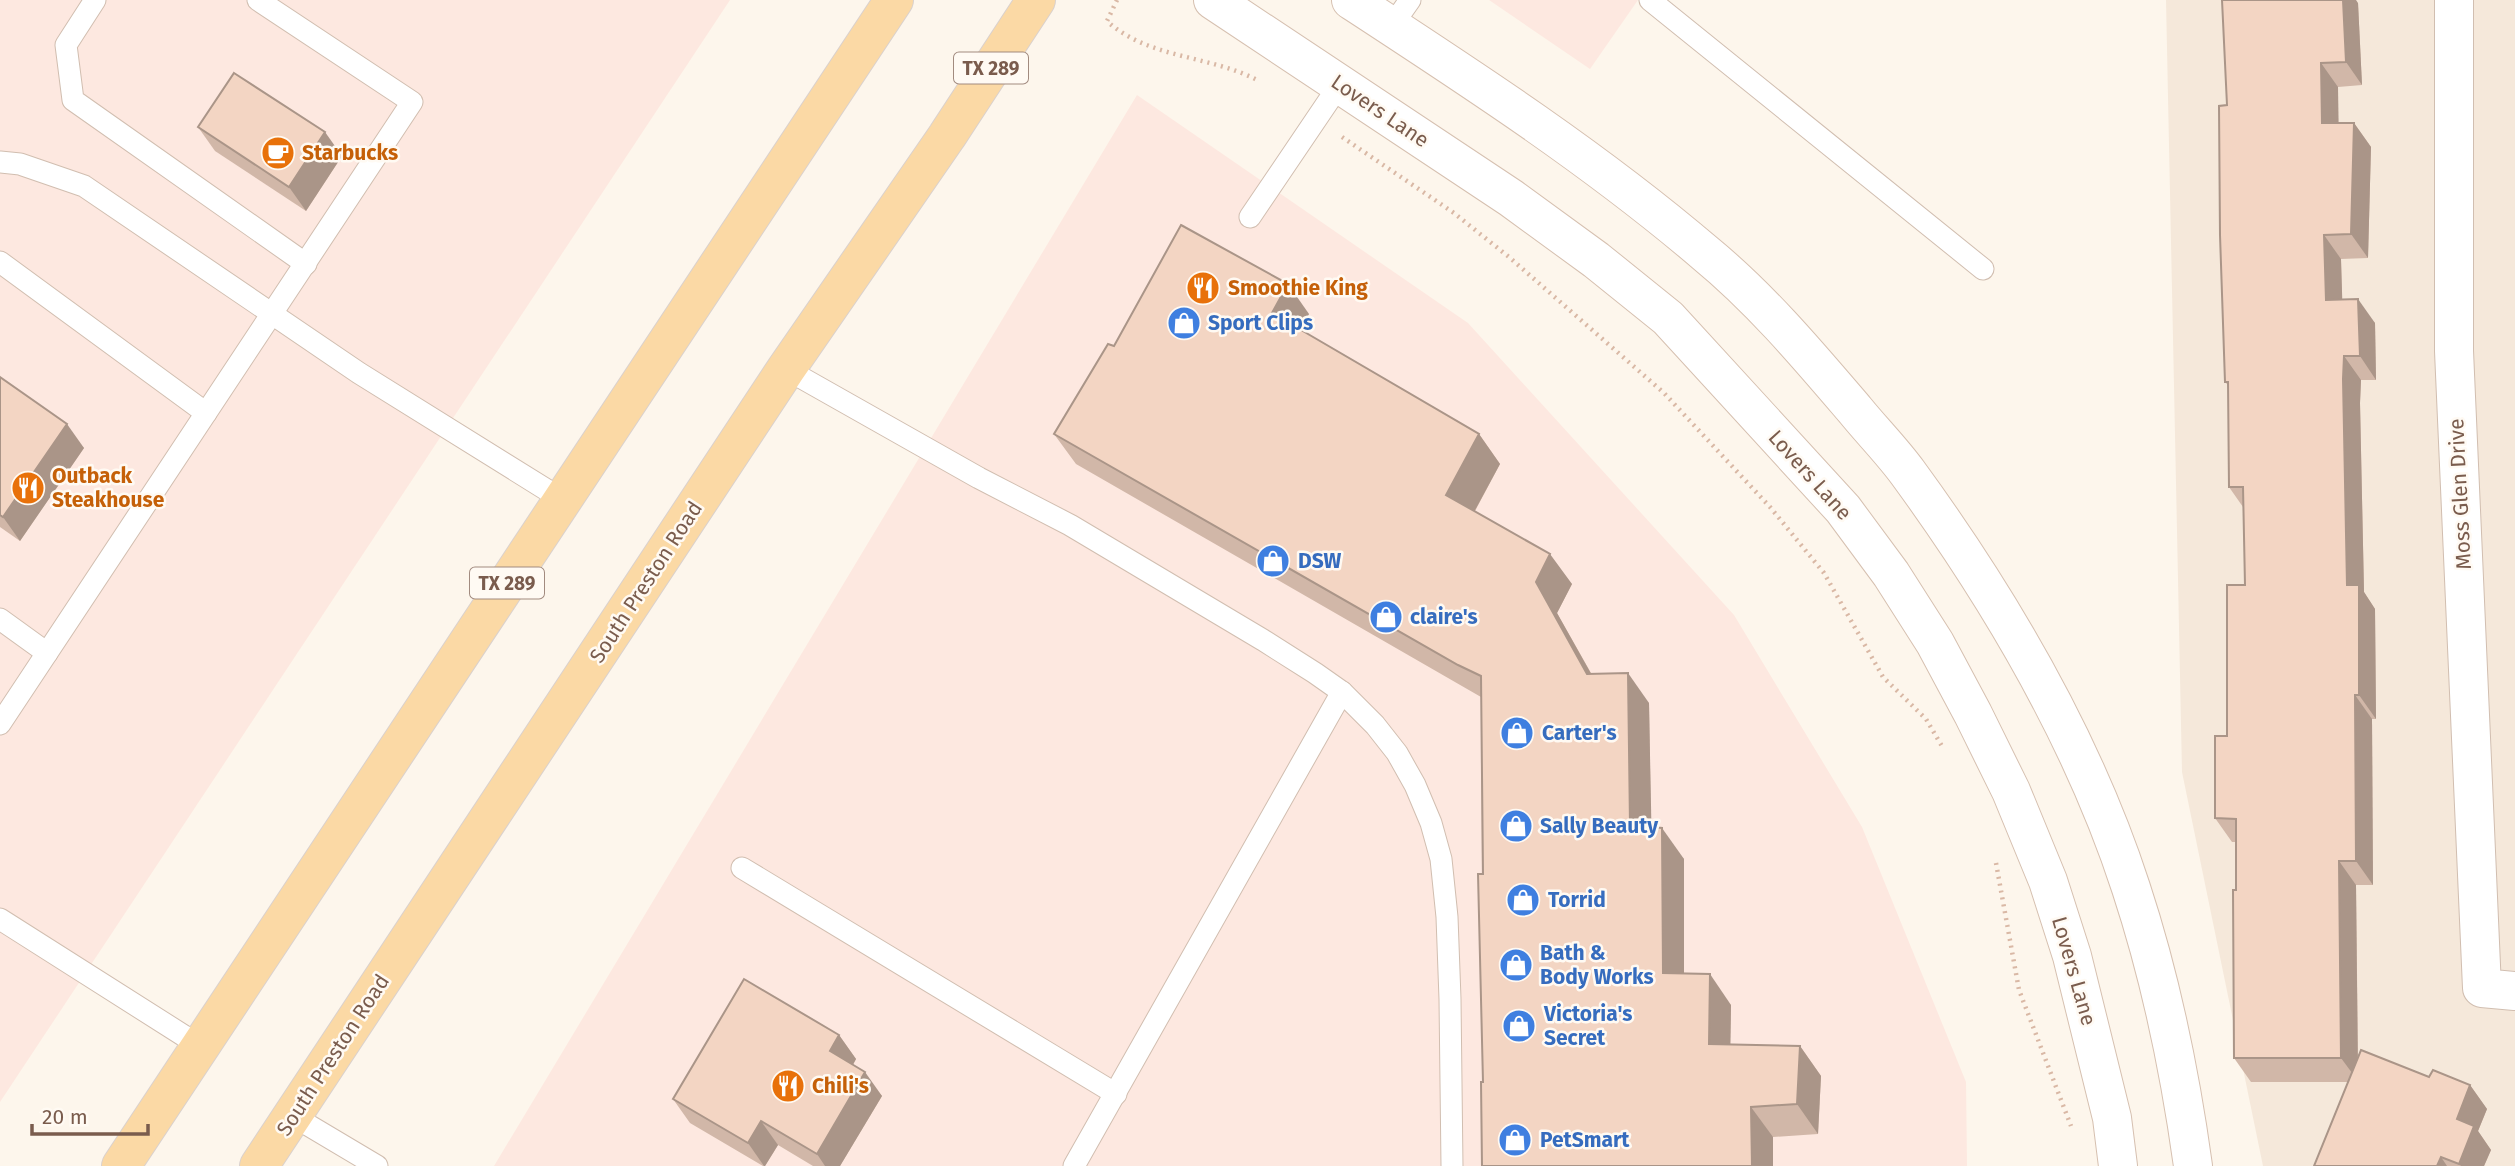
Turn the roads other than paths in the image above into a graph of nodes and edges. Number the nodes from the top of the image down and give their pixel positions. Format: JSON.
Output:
{"nodes":[{"id":1,"x":95,"y":0,"type":"edge"},
{"id":2,"x":258,"y":0,"type":"edge"},
{"id":3,"x":894,"y":0,"type":"edge"},
{"id":4,"x":1036,"y":0,"type":"edge"},
{"id":5,"x":1213,"y":0,"type":"edge"},
{"id":6,"x":1351,"y":0,"type":"edge"},
{"id":7,"x":1650,"y":0,"type":"edge"},
{"id":8,"x":2454,"y":0,"type":"edge"},
{"id":9,"x":1401,"y":13,"type":"edge"},
{"id":10,"x":1340,"y":84,"type":"junction"},
{"id":11,"x":0,"y":162,"type":"edge"},
{"id":12,"x":1250,"y":217,"type":"dead end"},
{"id":13,"x":0,"y":262,"type":"edge"},
{"id":14,"x":306,"y":264,"type":"junction"},
{"id":15,"x":1983,"y":269,"type":"dead end"},
{"id":16,"x":272,"y":314,"type":"junction"},
{"id":17,"x":786,"y":369,"type":"junction"},
{"id":18,"x":206,"y":413,"type":"junction"},
{"id":19,"x":563,"y":500,"type":"junction"},
{"id":20,"x":4,"y":629,"type":"edge"},
{"id":21,"x":47,"y":653,"type":"junction"},
{"id":22,"x":1342,"y":692,"type":"junction"},
{"id":23,"x":0,"y":724,"type":"edge"},
{"id":24,"x":741,"y":868,"type":"dead end"},
{"id":25,"x":0,"y":919,"type":"edge"},
{"id":26,"x":2498,"y":989,"type":"edge"},
{"id":27,"x":200,"y":1046,"type":"junction"},
{"id":28,"x":1116,"y":1094,"type":"junction"},
{"id":29,"x":293,"y":1116,"type":"junction"},
{"id":30,"x":121,"y":1166,"type":"edge"},
{"id":31,"x":260,"y":1166,"type":"edge"},
{"id":32,"x":377,"y":1166,"type":"edge"},
{"id":33,"x":1074,"y":1166,"type":"edge"},
{"id":34,"x":1452,"y":1166,"type":"edge"},
{"id":35,"x":2119,"y":1166,"type":"edge"},
{"id":36,"x":2193,"y":1166,"type":"edge"}],
"edges":[{"from":1,"to":14,"type":"lane"},
{"from":2,"to":14,"type":"lane"},
{"from":3,"to":19,"type":"main road","number":"TX 289"},
{"from":4,"to":17,"type":"main road","name":"South Preston Road","number":"TX 289"},
{"from":5,"to":10,"type":"street","name":"Lovers Lane"},
{"from":6,"to":9,"type":"street"},
{"from":7,"to":15,"type":"lane"},
{"from":8,"to":26,"type":"street","name":"Moss Glen Drive"},
{"from":9,"to":36,"type":"street"},
{"from":10,"to":12,"type":"lane"},
{"from":10,"to":35,"type":"street","name":"Lovers Lane"},
{"from":11,"to":16,"type":"lane"},
{"from":13,"to":18,"type":"lane"},
{"from":14,"to":16,"type":"lane"},
{"from":16,"to":18,"type":"lane"},
{"from":16,"to":19,"type":"lane"},
{"from":17,"to":22,"type":"lane"},
{"from":17,"to":29,"type":"main road","name":"South Preston Road","number":"TX 289"},
{"from":18,"to":21,"type":"lane"},
{"from":19,"to":27,"type":"main road","number":"TX 289"},
{"from":20,"to":21,"type":"lane"},
{"from":21,"to":23,"type":"lane"},
{"from":22,"to":28,"type":"lane"},
{"from":22,"to":34,"type":"lane"},
{"from":24,"to":28,"type":"lane"},
{"from":25,"to":27,"type":"lane"},
{"from":27,"to":30,"type":"main road","number":"TX 289"},
{"from":28,"to":33,"type":"lane"},
{"from":29,"to":31,"type":"main road","name":"South Preston Road","number":"TX 289"},
{"from":29,"to":32,"type":"lane"}]}
